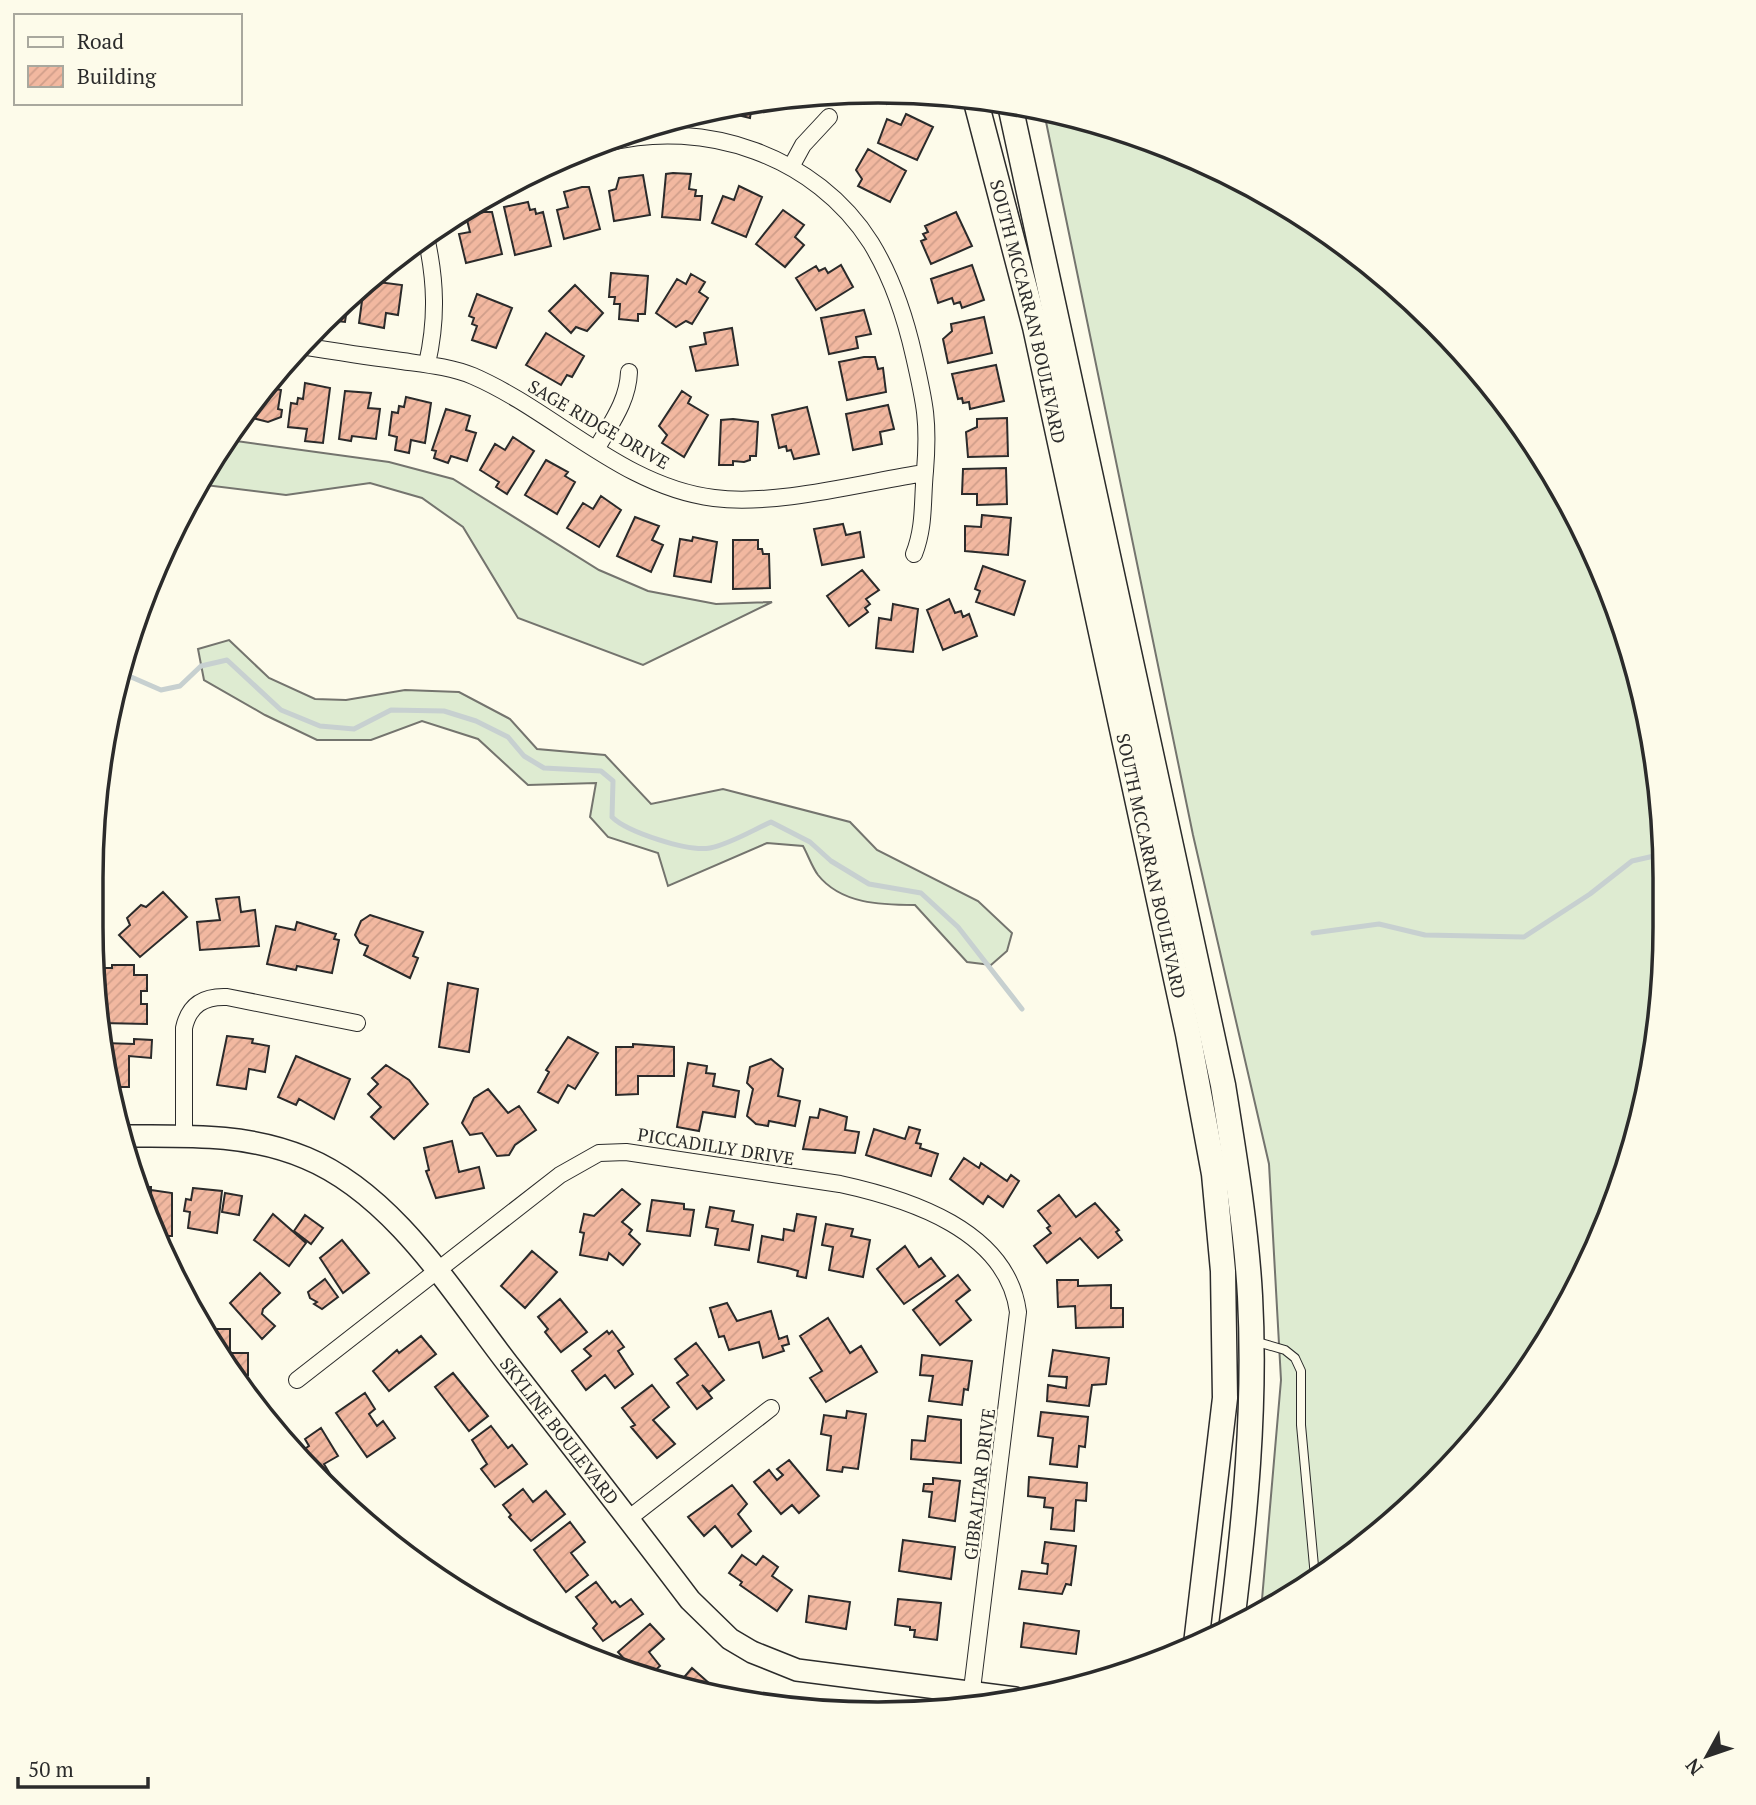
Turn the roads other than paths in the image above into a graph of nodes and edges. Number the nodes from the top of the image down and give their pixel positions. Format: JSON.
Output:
{"nodes":[{"id":1,"x":978,"y":110,"type":"edge"},
{"id":2,"x":1012,"y":115,"type":"edge"},
{"id":3,"x":829,"y":117,"type":"dead end"},
{"id":4,"x":653,"y":137,"type":"edge"},
{"id":5,"x":791,"y":167,"type":"junction"},
{"id":6,"x":428,"y":248,"type":"edge"},
{"id":7,"x":314,"y":348,"type":"edge"},
{"id":8,"x":428,"y":364,"type":"junction"},
{"id":9,"x":629,"y":372,"type":"dead end"},
{"id":10,"x":597,"y":448,"type":"junction"},
{"id":11,"x":924,"y":473,"type":"junction"},
{"id":12,"x":914,"y":554,"type":"dead end"},
{"id":13,"x":357,"y":1023,"type":"dead end"},
{"id":14,"x":132,"y":1136,"type":"edge"},
{"id":15,"x":184,"y":1136,"type":"junction"},
{"id":16,"x":1004,"y":1270,"type":"joint"},
{"id":17,"x":436,"y":1272,"type":"junction"},
{"id":18,"x":1250,"y":1340,"type":"junction"},
{"id":19,"x":298,"y":1380,"type":"dead end"},
{"id":20,"x":771,"y":1408,"type":"dead end"},
{"id":21,"x":628,"y":1519,"type":"junction"},
{"id":22,"x":1314,"y":1567,"type":"edge"},
{"id":23,"x":1232,"y":1616,"type":"edge"},
{"id":24,"x":1197,"y":1633,"type":"edge"},
{"id":25,"x":971,"y":1696,"type":"edge"},
{"id":26,"x":959,"y":1697,"type":"edge"}],
"edges":[{"from":1,"to":24,"type":"main road","name":"SOUTH MCCARRAN BOULEVARD"},
{"from":2,"to":18,"type":"main road","name":"SOUTH MCCARRAN BOULEVARD"},
{"from":3,"to":5,"type":"street"},
{"from":4,"to":5,"type":"street"},
{"from":5,"to":11,"type":"street"},
{"from":6,"to":8,"type":"street"},
{"from":7,"to":8,"type":"street","name":"SAGE RIDGE DRIVE"},
{"from":8,"to":10,"type":"street","name":"SAGE RIDGE DRIVE"},
{"from":9,"to":10,"type":"street"},
{"from":10,"to":11,"type":"street","name":"SAGE RIDGE DRIVE"},
{"from":11,"to":12,"type":"street"},
{"from":13,"to":15,"type":"street"},
{"from":14,"to":15,"type":"street","name":"SKYLINE BOULEVARD"},
{"from":15,"to":17,"type":"street","name":"SKYLINE BOULEVARD"},
{"from":16,"to":17,"type":"street","name":"PICCADILLY DRIVE"},
{"from":16,"to":25,"type":"street","name":"GIBRALTAR DRIVE"},
{"from":17,"to":19,"type":"street","name":"PICCADILLY DRIVE"},
{"from":17,"to":21,"type":"street","name":"SKYLINE BOULEVARD"},
{"from":18,"to":22,"type":"lane"},
{"from":18,"to":23,"type":"main road","name":"SOUTH MCCARRAN BOULEVARD"},
{"from":20,"to":21,"type":"street"},
{"from":21,"to":26,"type":"street","name":"SKYLINE BOULEVARD"}]}
